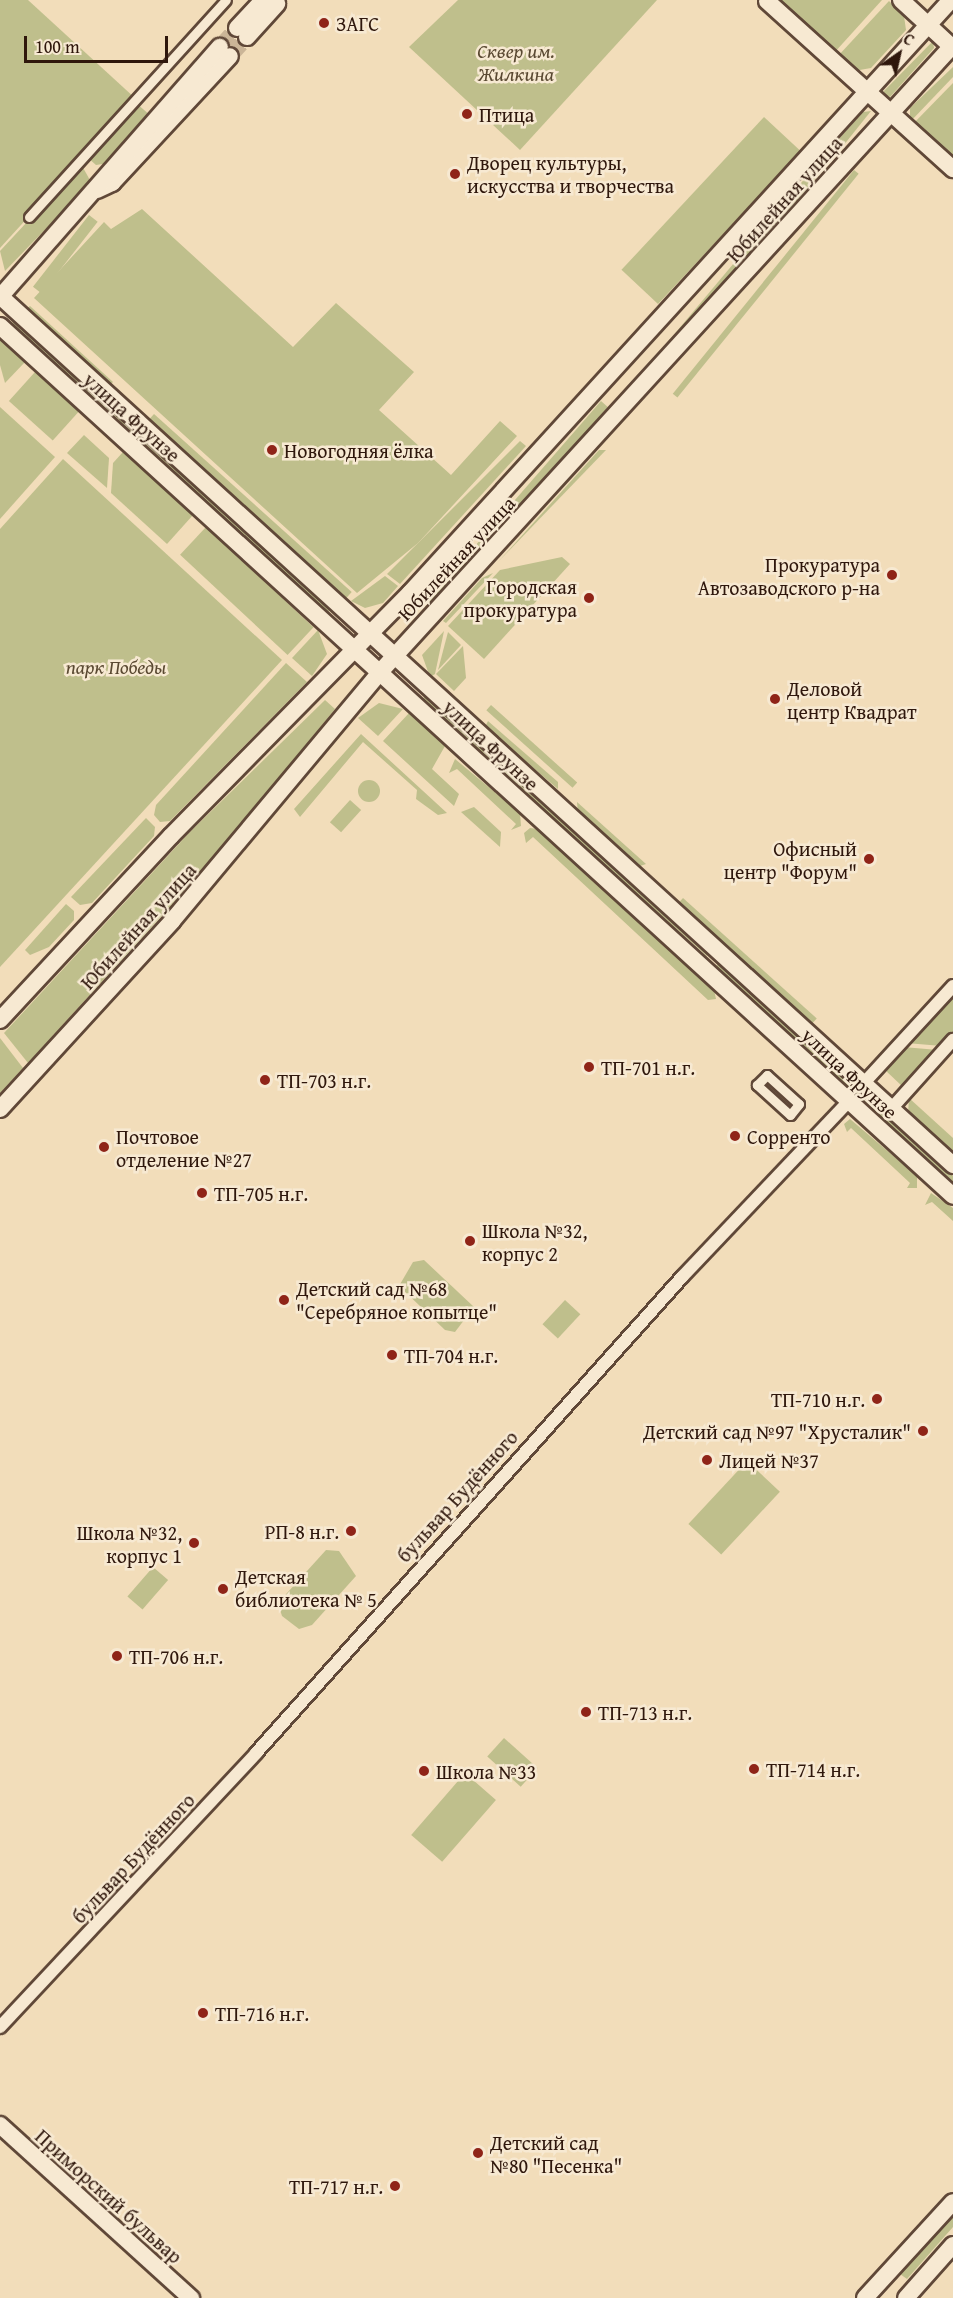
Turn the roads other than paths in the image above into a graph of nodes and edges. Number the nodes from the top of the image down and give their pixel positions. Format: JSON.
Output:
{"nodes":[{"id":1,"x":226,"y":0,"type":"edge"},
{"id":2,"x":901,"y":0,"type":"edge"},
{"id":3,"x":951,"y":0,"type":"edge"},
{"id":4,"x":765,"y":1,"type":"edge"},
{"id":5,"x":270,"y":2,"type":"edge"},
{"id":6,"x":928,"y":24,"type":"junction"},
{"id":7,"x":242,"y":33,"type":"tunnel mouth"},
{"id":8,"x":952,"y":46,"type":"edge"},
{"id":9,"x":225,"y":52,"type":"tunnel mouth"},
{"id":10,"x":867,"y":92,"type":"junction"},
{"id":11,"x":890,"y":113,"type":"junction"},
{"id":12,"x":953,"y":169,"type":"edge"},
{"id":13,"x":29,"y":217,"type":"dead end"},
{"id":14,"x":0,"y":296,"type":"edge"},
{"id":15,"x":0,"y":326,"type":"edge"},
{"id":16,"x":371,"y":634,"type":"junction"},
{"id":17,"x":356,"y":650,"type":"junction"},
{"id":18,"x":395,"y":656,"type":"junction"},
{"id":19,"x":381,"y":671,"type":"junction"},
{"id":20,"x":720,"y":953,"type":"junction"},
{"id":21,"x":705,"y":969,"type":"junction"},
{"id":22,"x":953,"y":986,"type":"edge"},
{"id":23,"x":0,"y":1020,"type":"edge"},
{"id":24,"x":953,"y":1041,"type":"edge"},
{"id":25,"x":767,"y":1075,"type":"joint"},
{"id":26,"x":864,"y":1084,"type":"junction"},
{"id":27,"x":849,"y":1101,"type":"junction"},
{"id":28,"x":0,"y":1108,"type":"edge"},
{"id":29,"x":891,"y":1109,"type":"junction"},
{"id":30,"x":953,"y":1165,"type":"edge"},
{"id":31,"x":952,"y":1194,"type":"edge"},
{"id":32,"x":0,"y":2027,"type":"edge"},
{"id":33,"x":0,"y":2125,"type":"edge"},
{"id":34,"x":0,"y":2138,"type":"edge"},
{"id":35,"x":953,"y":2202,"type":"edge"},
{"id":36,"x":953,"y":2246,"type":"edge"},
{"id":37,"x":176,"y":2298,"type":"edge"},
{"id":38,"x":191,"y":2298,"type":"edge"},
{"id":39,"x":865,"y":2298,"type":"edge"},
{"id":40,"x":906,"y":2298,"type":"edge"}],
"edges":[{"from":1,"to":13,"type":"street"},
{"from":2,"to":6,"type":"main road"},
{"from":3,"to":6,"type":"main road","name":"Юбилейная улица"},
{"from":4,"to":10,"type":"main road"},
{"from":5,"to":7,"type":"main road"},
{"from":6,"to":8,"type":"main road"},
{"from":6,"to":10,"type":"main road","name":"Юбилейная улица"},
{"from":8,"to":11,"type":"main road","name":"Юбилейная улица"},
{"from":9,"to":14,"type":"main road"},
{"from":10,"to":11,"type":"main road"},
{"from":10,"to":16,"type":"main road","name":"Юбилейная улица"},
{"from":11,"to":12,"type":"main road"},
{"from":11,"to":18,"type":"main road","name":"Юбилейная улица"},
{"from":14,"to":16,"type":"main road","name":"улица Фрунзе"},
{"from":15,"to":17,"type":"main road","name":"улица Фрунзе"},
{"from":16,"to":17,"type":"main road","name":"Юбилейная улица"},
{"from":16,"to":18,"type":"main road","name":"улица Фрунзе"},
{"from":17,"to":19,"type":"main road","name":"улица Фрунзе"},
{"from":17,"to":23,"type":"main road","name":"Юбилейная улица"},
{"from":18,"to":19,"type":"main road","name":"Юбилейная улица"},
{"from":18,"to":20,"type":"main road","name":"улица Фрунзе"},
{"from":19,"to":21,"type":"main road","name":"улица Фрунзе"},
{"from":19,"to":28,"type":"main road","name":"Юбилейная улица"},
{"from":20,"to":21,"type":"main road"},
{"from":20,"to":26,"type":"main road","name":"улица Фрунзе"},
{"from":21,"to":27,"type":"main road","name":"улица Фрунзе"},
{"from":22,"to":26,"type":"street"},
{"from":24,"to":29,"type":"street"},
{"from":25,"to":25,"type":"street"},
{"from":26,"to":29,"type":"main road","name":"улица Фрунзе"},
{"from":27,"to":31,"type":"main road","name":"улица Фрунзе"},
{"from":27,"to":32,"type":"street","name":"бульвар Будённого"},
{"from":29,"to":30,"type":"main road","name":"улица Фрунзе"},
{"from":33,"to":38,"type":"main road","name":"Приморский бульвар"},
{"from":34,"to":37,"type":"main road"},
{"from":35,"to":39,"type":"main road"},
{"from":36,"to":40,"type":"main road"}]}
